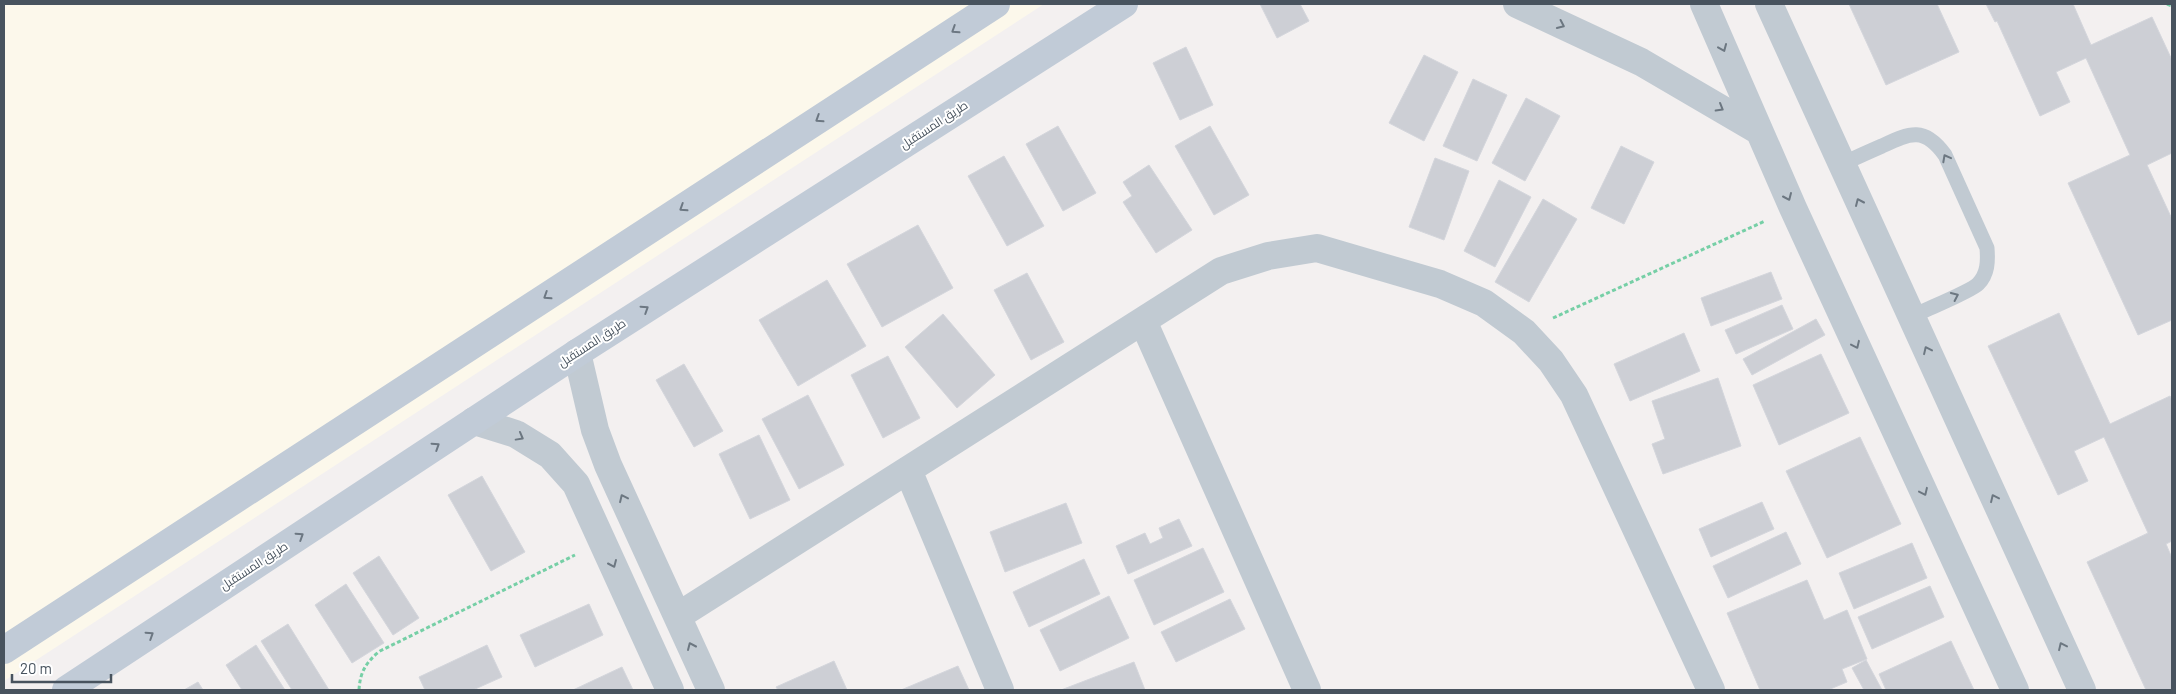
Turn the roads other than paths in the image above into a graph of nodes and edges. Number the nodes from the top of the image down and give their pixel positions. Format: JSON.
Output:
{"nodes":[{"id":1,"x":996,"y":4,"type":"edge"},
{"id":2,"x":1124,"y":4,"type":"edge"},
{"id":3,"x":1517,"y":4,"type":"edge"},
{"id":4,"x":1704,"y":4,"type":"edge"},
{"id":5,"x":1769,"y":4,"type":"edge"},
{"id":6,"x":1759,"y":131,"type":"junction"},
{"id":7,"x":1842,"y":164,"type":"junction"},
{"id":8,"x":1911,"y":316,"type":"junction"},
{"id":9,"x":1143,"y":321,"type":"junction"},
{"id":10,"x":577,"y":353,"type":"junction"},
{"id":11,"x":474,"y":421,"type":"junction"},
{"id":12,"x":608,"y":465,"type":"junction"},
{"id":13,"x":908,"y":470,"type":"junction"},
{"id":14,"x":576,"y":484,"type":"junction"},
{"id":15,"x":678,"y":616,"type":"junction"},
{"id":16,"x":4,"y":650,"type":"edge"},
{"id":17,"x":66,"y":690,"type":"edge"},
{"id":18,"x":670,"y":690,"type":"edge"},
{"id":19,"x":711,"y":690,"type":"edge"},
{"id":20,"x":1000,"y":690,"type":"edge"},
{"id":21,"x":1307,"y":690,"type":"edge"},
{"id":22,"x":1711,"y":690,"type":"edge"},
{"id":23,"x":2016,"y":690,"type":"edge"},
{"id":24,"x":2082,"y":690,"type":"edge"}],
"edges":[{"from":1,"to":16,"type":"street","one_way":true},
{"from":10,"to":2,"type":"street","name":"طريق المستقبل","one_way":true},
{"from":3,"to":6,"type":"street","one_way":true},
{"from":4,"to":6,"type":"street","one_way":true},
{"from":5,"to":7,"type":"street"},
{"from":6,"to":23,"type":"street","one_way":true},
{"from":8,"to":7,"type":"street","one_way":true},
{"from":8,"to":7,"type":"lane","one_way":true},
{"from":24,"to":8,"type":"street","one_way":true},
{"from":9,"to":13,"type":"street"},
{"from":9,"to":21,"type":"street"},
{"from":9,"to":22,"type":"street"},
{"from":10,"to":11,"type":"street","name":"طريق المستقبل"},
{"from":10,"to":12,"type":"street"},
{"from":11,"to":14,"type":"street","one_way":true},
{"from":17,"to":11,"type":"street","name":"طريق المستقبل","one_way":true},
{"from":12,"to":14,"type":"street"},
{"from":15,"to":12,"type":"street","one_way":true},
{"from":13,"to":15,"type":"street"},
{"from":13,"to":20,"type":"street"},
{"from":14,"to":18,"type":"street","one_way":true},
{"from":19,"to":15,"type":"street","one_way":true}]}
